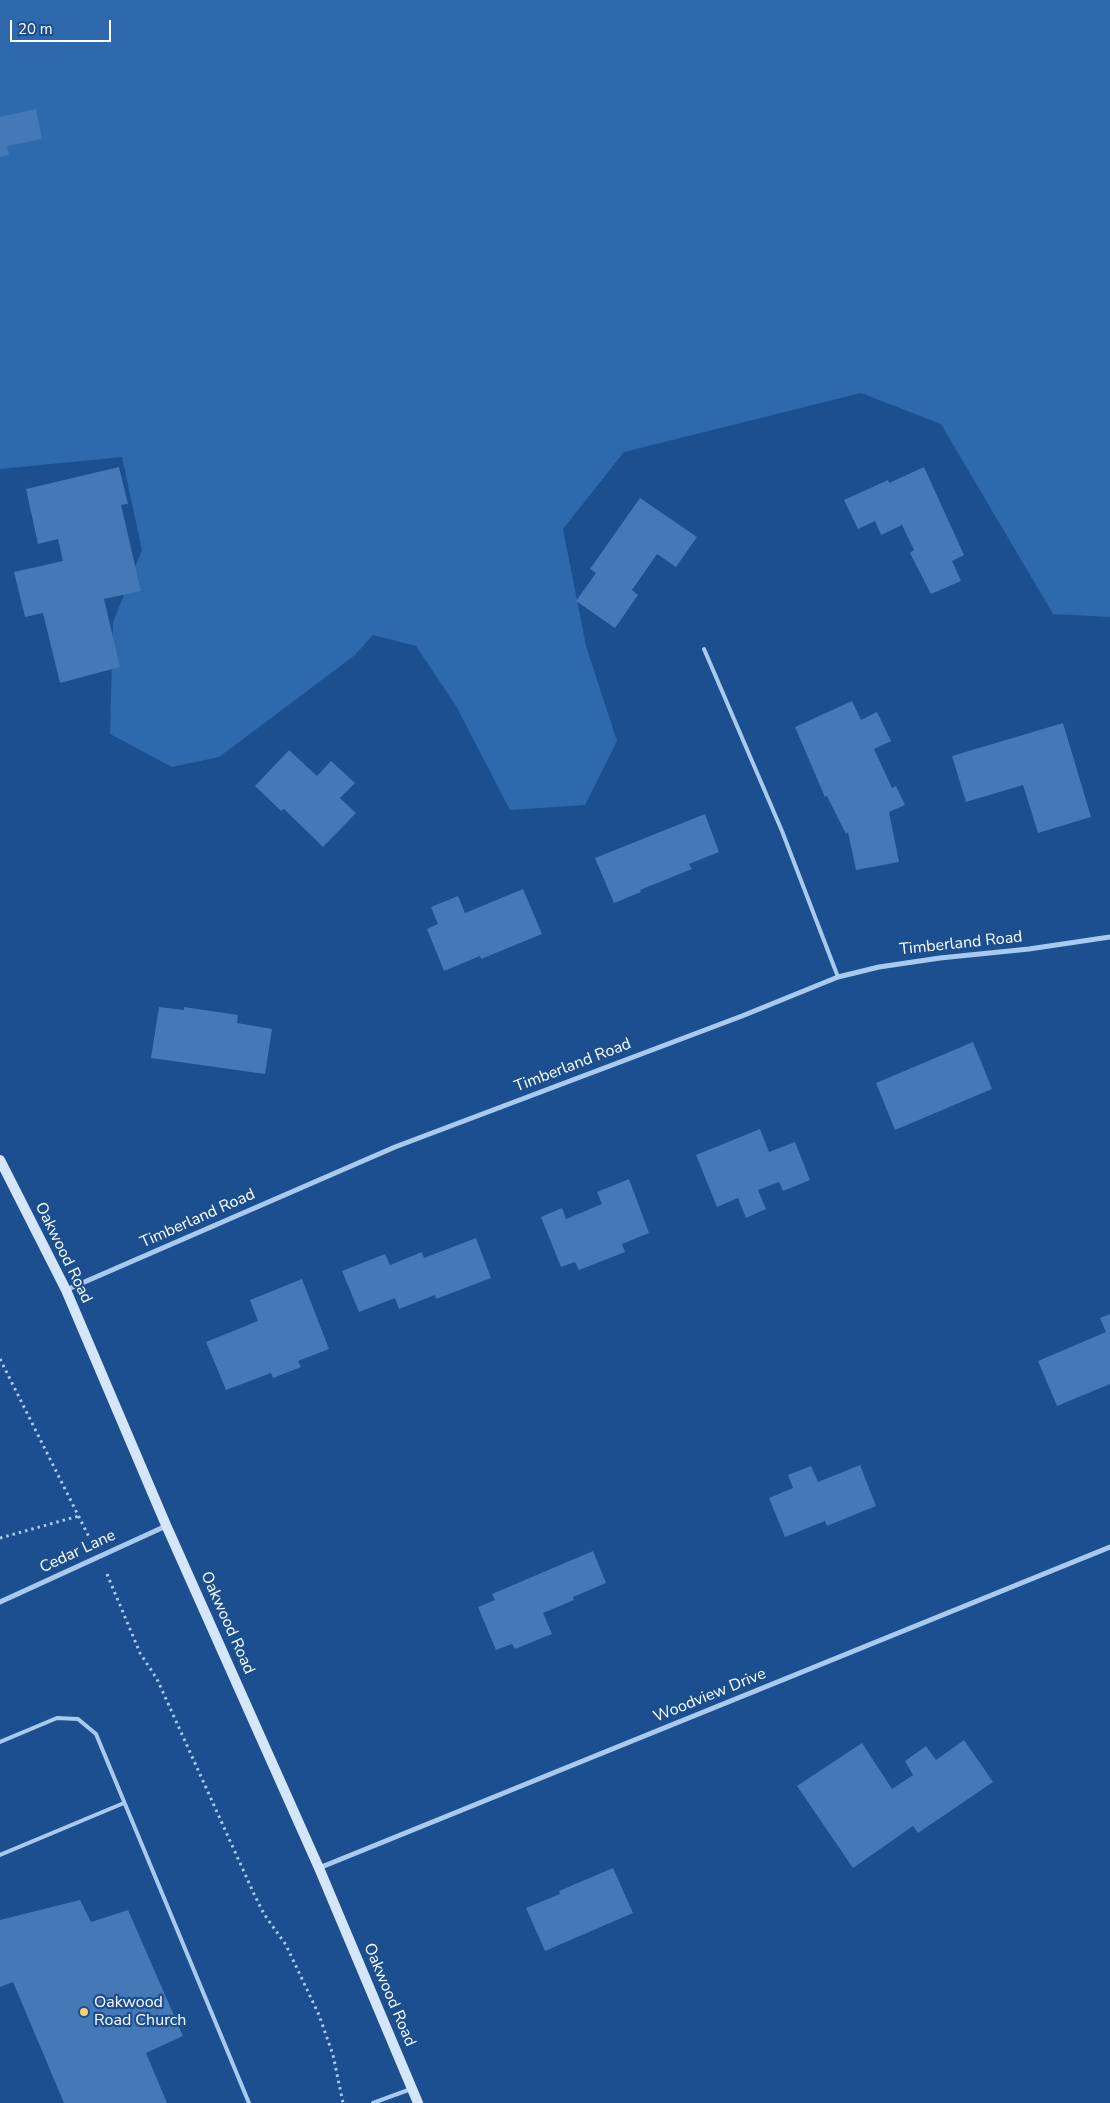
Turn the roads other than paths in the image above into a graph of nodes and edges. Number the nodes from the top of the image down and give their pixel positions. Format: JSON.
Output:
{"nodes":[{"id":1,"x":704,"y":649,"type":"dead end"},
{"id":2,"x":1110,"y":937,"type":"edge"},
{"id":3,"x":838,"y":977,"type":"junction"},
{"id":4,"x":0,"y":1160,"type":"edge"},
{"id":5,"x":66,"y":1290,"type":"junction"},
{"id":6,"x":166,"y":1525,"type":"junction"},
{"id":7,"x":1110,"y":1547,"type":"edge"},
{"id":8,"x":0,"y":1602,"type":"edge"},
{"id":9,"x":0,"y":1742,"type":"edge"},
{"id":10,"x":124,"y":1803,"type":"junction"},
{"id":11,"x":0,"y":1855,"type":"edge"},
{"id":12,"x":319,"y":1868,"type":"junction"},
{"id":13,"x":412,"y":2089,"type":"junction"},
{"id":14,"x":249,"y":2103,"type":"edge"},
{"id":15,"x":373,"y":2103,"type":"edge"},
{"id":16,"x":418,"y":2103,"type":"edge"}],
"edges":[{"from":1,"to":3,"type":"lane"},
{"from":2,"to":3,"type":"street","name":"Timberland Road"},
{"from":3,"to":5,"type":"street","name":"Timberland Road"},
{"from":4,"to":5,"type":"street","name":"Oakwood Road"},
{"from":5,"to":6,"type":"street","name":"Oakwood Road"},
{"from":6,"to":8,"type":"street","name":"Cedar Lane"},
{"from":6,"to":12,"type":"street","name":"Oakwood Road"},
{"from":7,"to":12,"type":"street","name":"Woodview Drive"},
{"from":9,"to":10,"type":"lane"},
{"from":10,"to":11,"type":"lane"},
{"from":10,"to":14,"type":"lane"},
{"from":12,"to":13,"type":"street","name":"Oakwood Road"},
{"from":13,"to":15,"type":"lane"},
{"from":13,"to":16,"type":"street","name":"Oakwood Road"}]}
